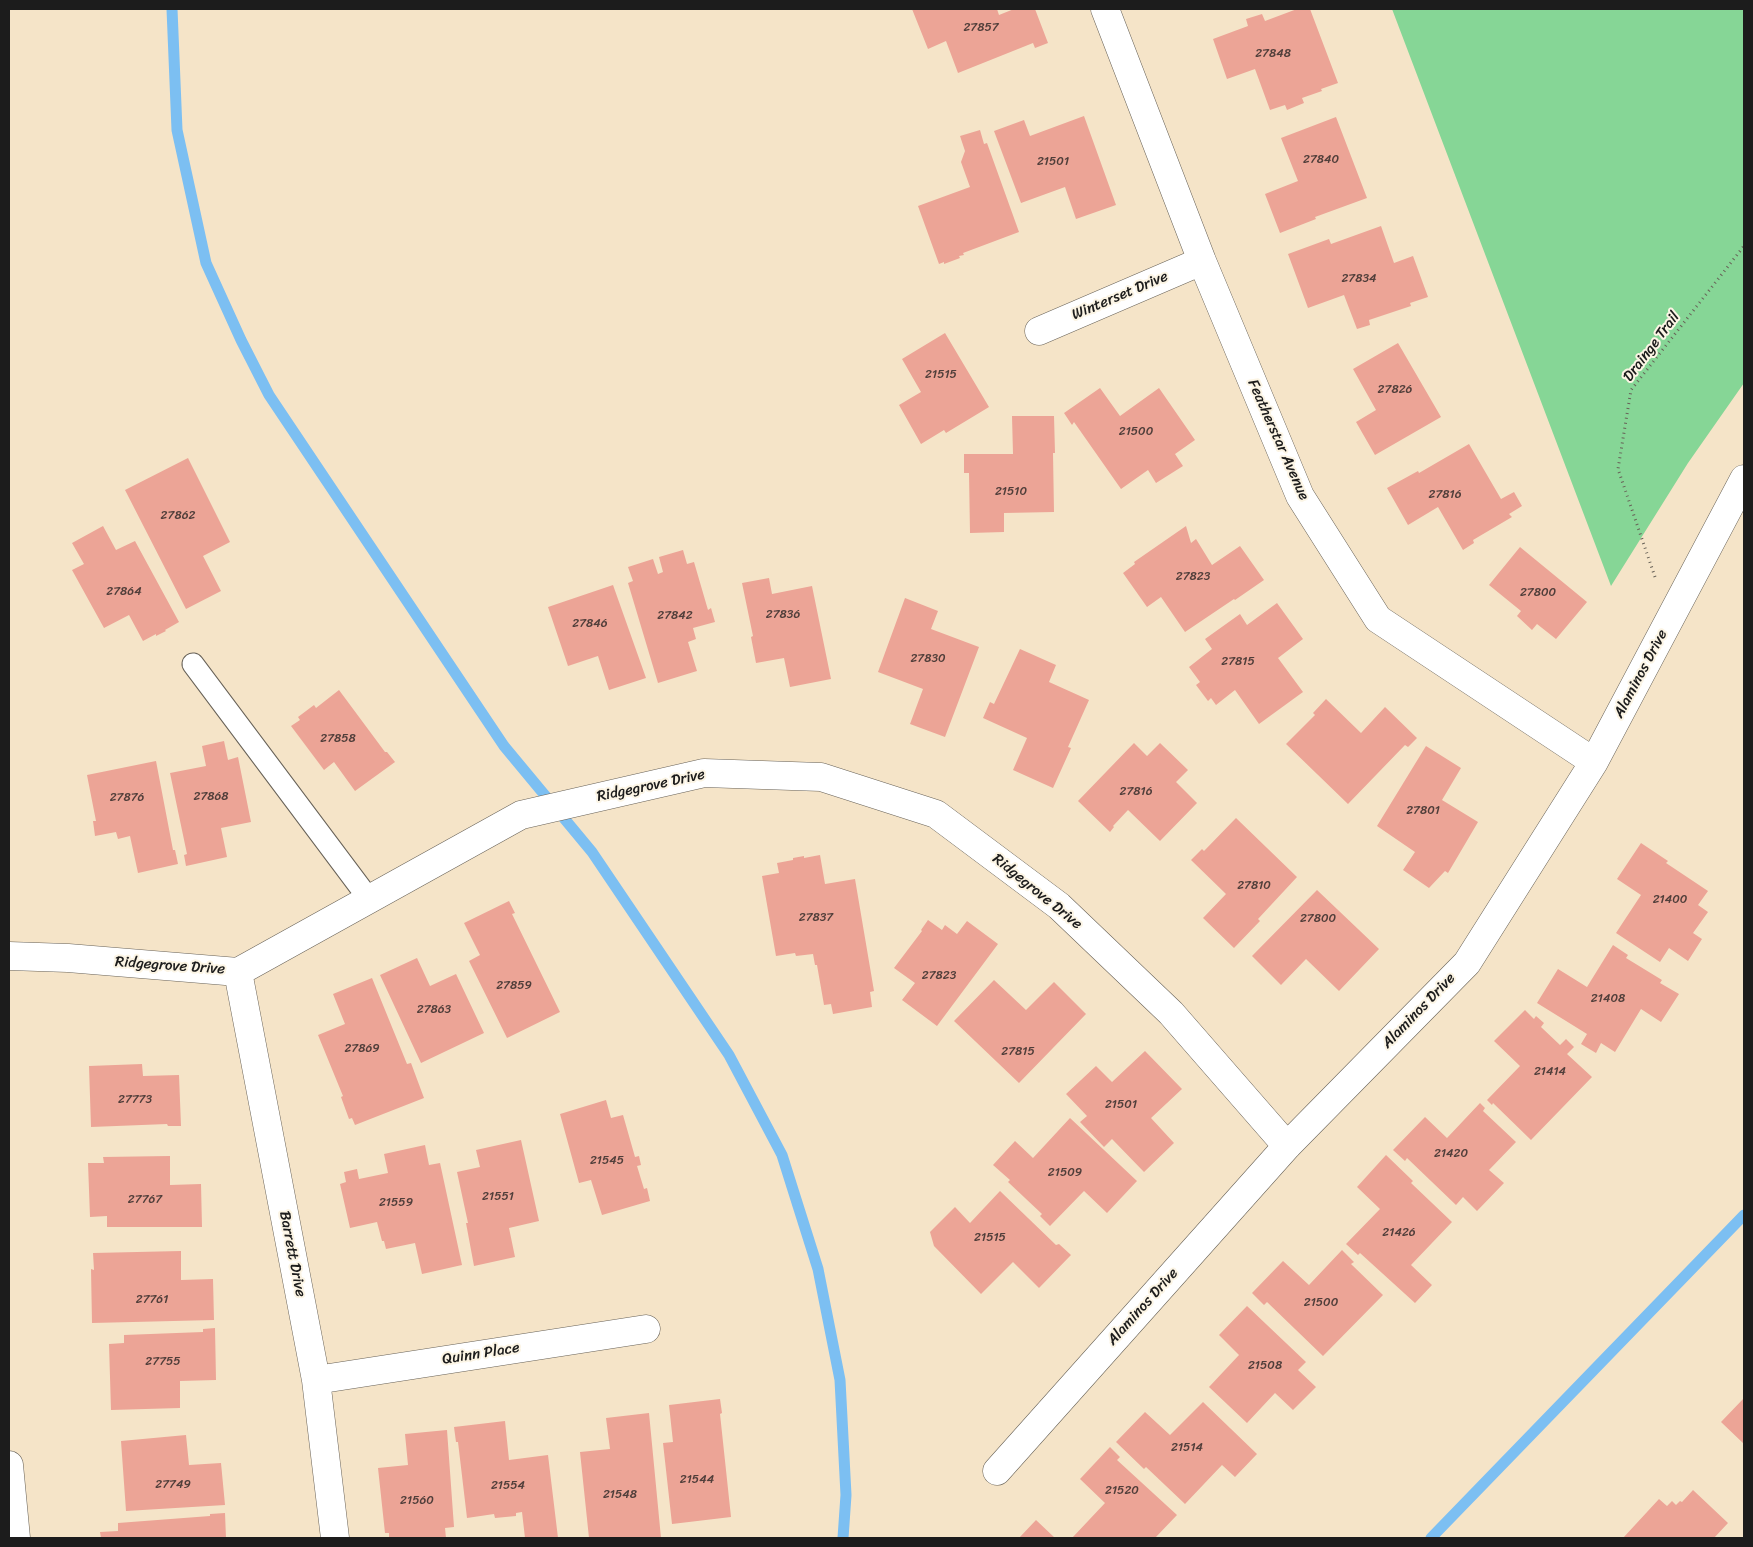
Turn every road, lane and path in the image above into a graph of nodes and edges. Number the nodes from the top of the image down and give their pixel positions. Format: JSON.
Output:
{"nodes":[{"id":1,"x":1105,"y":9,"type":"edge"},
{"id":2,"x":1744,"y":246,"type":"edge"},
{"id":3,"x":1202,"y":261,"type":"junction"},
{"id":4,"x":1039,"y":331,"type":"dead end"},
{"id":5,"x":1744,"y":479,"type":"edge"},
{"id":6,"x":1670,"y":620,"type":"junction"},
{"id":7,"x":193,"y":664,"type":"dead end"},
{"id":8,"x":1594,"y":762,"type":"junction"},
{"id":9,"x":368,"y":899,"type":"junction"},
{"id":10,"x":9,"y":956,"type":"edge"},
{"id":11,"x":238,"y":972,"type":"junction"},
{"id":12,"x":1287,"y":1146,"type":"junction"},
{"id":13,"x":646,"y":1329,"type":"dead end"},
{"id":14,"x":316,"y":1380,"type":"junction"},
{"id":15,"x":9,"y":1465,"type":"edge"},
{"id":16,"x":997,"y":1471,"type":"dead end"},
{"id":17,"x":16,"y":1538,"type":"edge"},
{"id":18,"x":335,"y":1538,"type":"edge"}],
"edges":[{"from":1,"to":3,"type":"street","name":"Featherstar Avenue"},
{"from":2,"to":6,"type":"path","name":"Drainge Trail"},
{"from":3,"to":4,"type":"street","name":"Winterset Drive"},
{"from":3,"to":8,"type":"street","name":"Featherstar Avenue"},
{"from":5,"to":6,"type":"street","name":"Alaminos Drive"},
{"from":6,"to":8,"type":"street","name":"Alaminos Drive"},
{"from":7,"to":9,"type":"lane"},
{"from":8,"to":12,"type":"street","name":"Alaminos Drive"},
{"from":9,"to":11,"type":"street","name":"Ridgegrove Drive"},
{"from":9,"to":12,"type":"street","name":"Ridgegrove Drive"},
{"from":10,"to":11,"type":"street","name":"Ridgegrove Drive"},
{"from":11,"to":14,"type":"street","name":"Barrett Drive"},
{"from":12,"to":16,"type":"street","name":"Alaminos Drive"},
{"from":13,"to":14,"type":"street","name":"Quinn Place"},
{"from":14,"to":18,"type":"street","name":"Barrett Drive"},
{"from":15,"to":17,"type":"street"}]}
